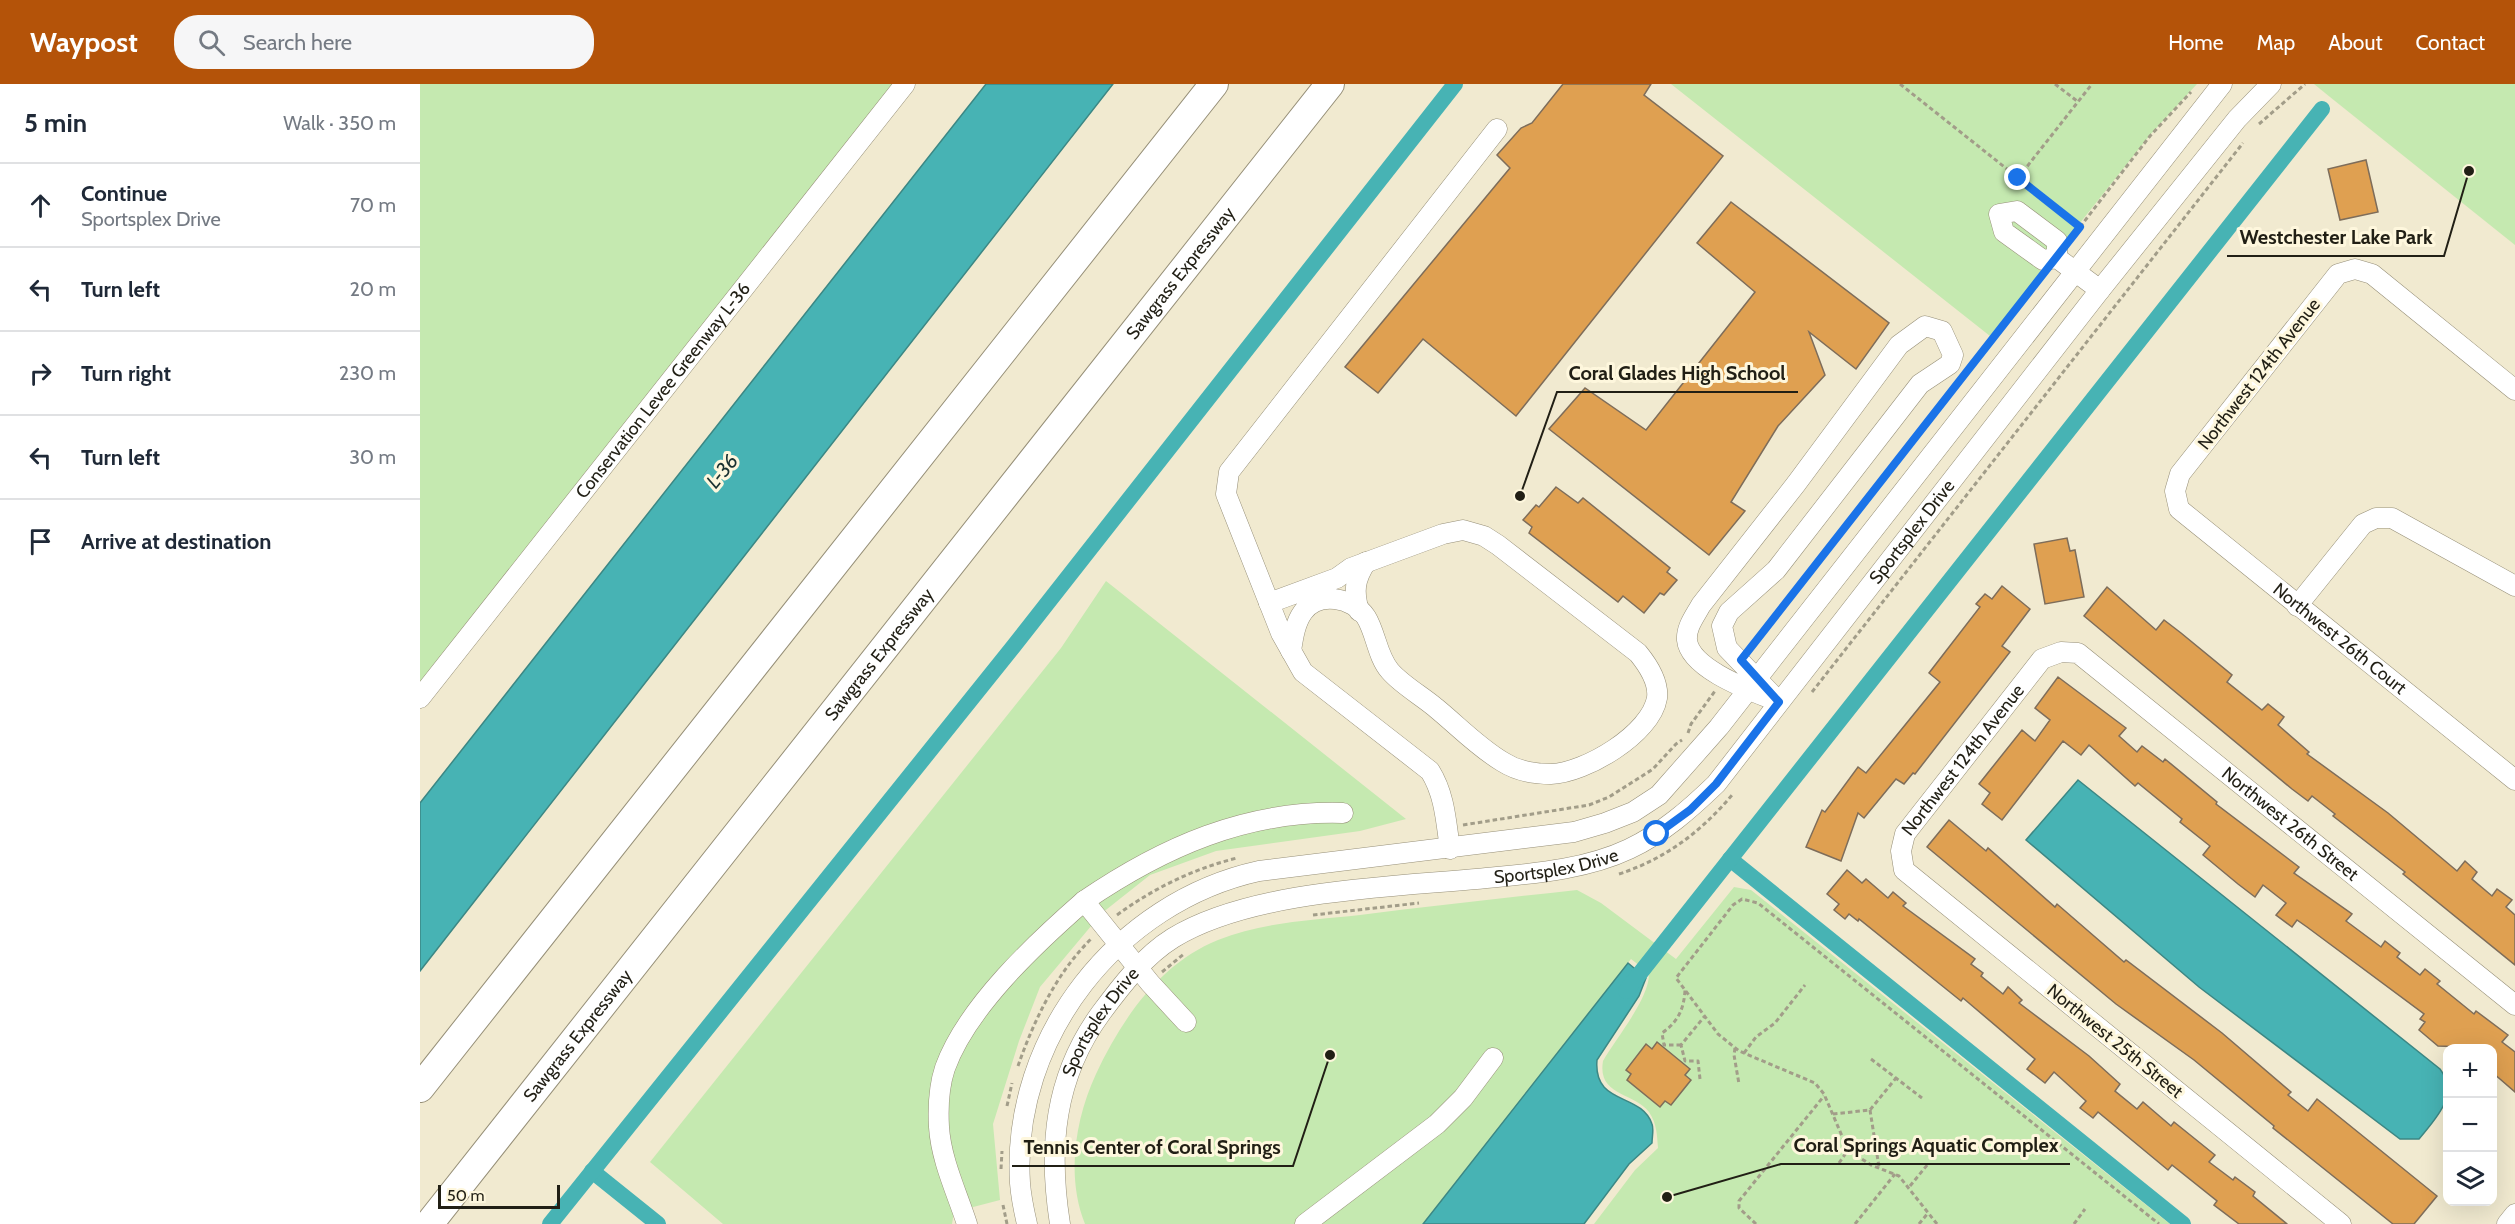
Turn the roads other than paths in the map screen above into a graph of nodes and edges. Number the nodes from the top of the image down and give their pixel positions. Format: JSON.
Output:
{"nodes":[{"id":1,"x":905,"y":84,"type":"edge"},
{"id":2,"x":1214,"y":84,"type":"edge"},
{"id":3,"x":1330,"y":84,"type":"edge"},
{"id":4,"x":2222,"y":84,"type":"edge"},
{"id":5,"x":2271,"y":84,"type":"edge"},
{"id":6,"x":1497,"y":129,"type":"dead end"},
{"id":7,"x":2056,"y":257,"type":"road end"},
{"id":8,"x":2074,"y":271,"type":"junction"},
{"id":9,"x":2100,"y":290,"type":"junction"},
{"id":10,"x":2515,"y":390,"type":"edge"},
{"id":11,"x":2175,"y":491,"type":"joint"},
{"id":12,"x":1366,"y":562,"type":"junction"},
{"id":13,"x":2515,"y":586,"type":"edge"},
{"id":14,"x":1269,"y":603,"type":"junction"},
{"id":15,"x":2297,"y":606,"type":"junction"},
{"id":16,"x":1359,"y":611,"type":"junction"},
{"id":17,"x":1291,"y":651,"type":"junction"},
{"id":18,"x":2061,"y":652,"type":"joint"},
{"id":19,"x":1753,"y":683,"type":"junction"},
{"id":20,"x":420,"y":698,"type":"edge"},
{"id":21,"x":1779,"y":702,"type":"junction"},
{"id":22,"x":2515,"y":780,"type":"edge"},
{"id":23,"x":1343,"y":813,"type":"dead end"},
{"id":24,"x":1450,"y":849,"type":"junction"},
{"id":25,"x":1900,"y":851,"type":"joint"},
{"id":26,"x":1084,"y":901,"type":"junction"},
{"id":27,"x":1119,"y":943,"type":"junction"},
{"id":28,"x":1144,"y":975,"type":"junction"},
{"id":29,"x":2515,"y":1005,"type":"edge"},
{"id":30,"x":1186,"y":1022,"type":"dead end"},
{"id":31,"x":1492,"y":1058,"type":"dead end"},
{"id":32,"x":420,"y":1088,"type":"edge"},
{"id":33,"x":2515,"y":1214,"type":"edge"},
{"id":34,"x":429,"y":1224,"type":"edge"},
{"id":35,"x":967,"y":1224,"type":"edge"},
{"id":36,"x":1027,"y":1224,"type":"edge"},
{"id":37,"x":1059,"y":1224,"type":"edge"},
{"id":38,"x":1305,"y":1224,"type":"edge"},
{"id":39,"x":2341,"y":1224,"type":"edge"},
{"id":40,"x":2507,"y":1224,"type":"edge"}],
"edges":[{"from":1,"to":20,"type":"street","name":"Conservation Levee Greenway L-36"},
{"from":2,"to":32,"type":"highway"},
{"from":3,"to":34,"type":"highway","name":"Sawgrass Expressway"},
{"from":4,"to":8,"type":"street","name":"Sportsplex Drive"},
{"from":5,"to":9,"type":"street","name":"Sportsplex Drive"},
{"from":6,"to":14,"type":"street"},
{"from":7,"to":8,"type":"street"},
{"from":8,"to":9,"type":"street"},
{"from":8,"to":19,"type":"street","name":"Sportsplex Drive"},
{"from":9,"to":21,"type":"street","name":"Sportsplex Drive"},
{"from":10,"to":11,"type":"street","name":"Northwest 124th Avenue"},
{"from":11,"to":15,"type":"street","name":"Northwest 26th Court"},
{"from":12,"to":14,"type":"street"},
{"from":12,"to":16,"type":"street"},
{"from":12,"to":16,"type":"street"},
{"from":13,"to":15,"type":"street"},
{"from":14,"to":17,"type":"street"},
{"from":15,"to":22,"type":"street","name":"Northwest 26th Court"},
{"from":16,"to":17,"type":"street"},
{"from":17,"to":24,"type":"street"},
{"from":18,"to":25,"type":"street","name":"Northwest 124th Avenue"},
{"from":18,"to":29,"type":"street","name":"Northwest 26th Street"},
{"from":19,"to":19,"type":"street"},
{"from":19,"to":21,"type":"street"},
{"from":19,"to":24,"type":"street","name":"Sportsplex Drive"},
{"from":21,"to":28,"type":"street","name":"Sportsplex Drive"},
{"from":23,"to":26,"type":"street"},
{"from":24,"to":27,"type":"street","name":"Sportsplex Drive"},
{"from":25,"to":39,"type":"street","name":"Northwest 25th Street"},
{"from":26,"to":27,"type":"street"},
{"from":26,"to":35,"type":"street"},
{"from":27,"to":28,"type":"street"},
{"from":27,"to":36,"type":"street","name":"Sportsplex Drive"},
{"from":28,"to":30,"type":"street"},
{"from":28,"to":37,"type":"street","name":"Sportsplex Drive"},
{"from":31,"to":38,"type":"street"},
{"from":33,"to":40,"type":"street"}]}
